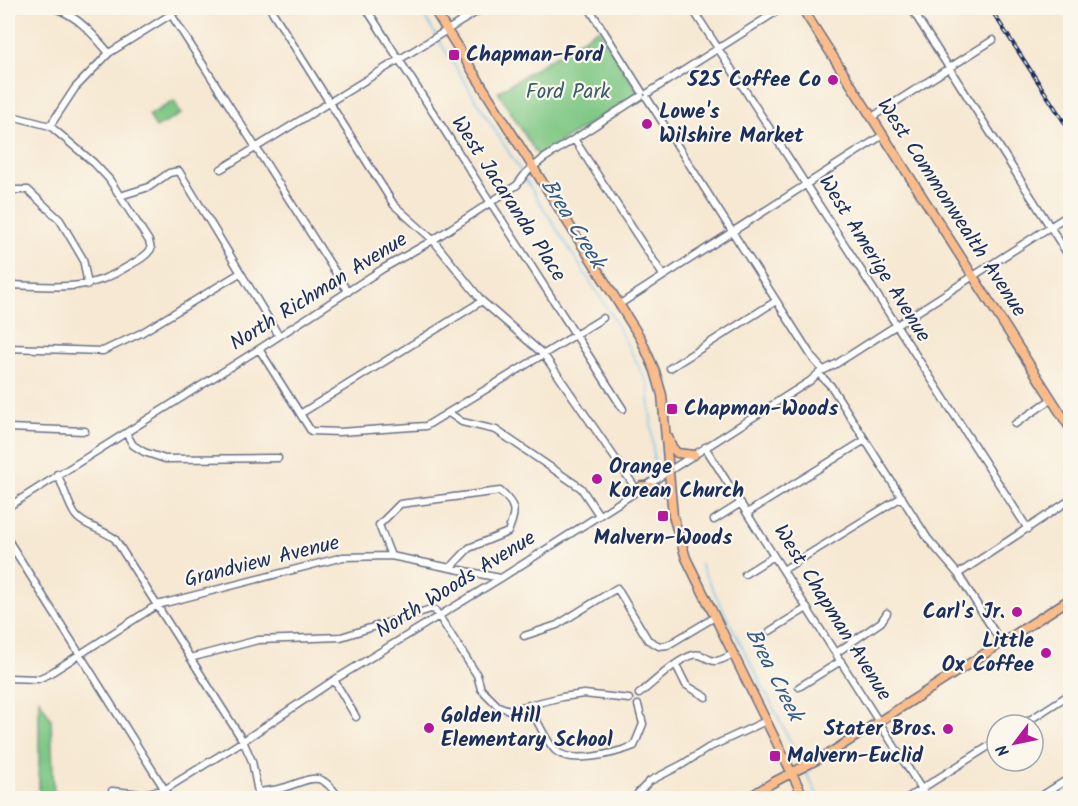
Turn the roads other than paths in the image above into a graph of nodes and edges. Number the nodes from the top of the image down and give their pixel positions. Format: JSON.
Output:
{"nodes":[{"id":1,"x":54,"y":8,"type":"edge"},
{"id":2,"x":180,"y":8,"type":"edge"},
{"id":3,"x":270,"y":8,"type":"edge"},
{"id":4,"x":366,"y":8,"type":"edge"},
{"id":5,"x":434,"y":8,"type":"edge"},
{"id":6,"x":483,"y":8,"type":"edge"},
{"id":7,"x":589,"y":8,"type":"edge"},
{"id":8,"x":692,"y":8,"type":"edge"},
{"id":9,"x":782,"y":8,"type":"edge"},
{"id":10,"x":802,"y":8,"type":"edge"},
{"id":11,"x":911,"y":8,"type":"edge"},
{"id":12,"x":169,"y":10,"type":"edge"},
{"id":13,"x":444,"y":32,"type":"junction"},
{"id":14,"x":993,"y":40,"type":"dead end"},
{"id":15,"x":718,"y":49,"type":"junction"},
{"id":16,"x":109,"y":53,"type":"junction"},
{"id":17,"x":400,"y":60,"type":"junction"},
{"id":18,"x":949,"y":68,"type":"junction"},
{"id":19,"x":645,"y":95,"type":"junction"},
{"id":20,"x":330,"y":103,"type":"junction"},
{"id":21,"x":8,"y":115,"type":"edge"},
{"id":22,"x":872,"y":117,"type":"junction"},
{"id":23,"x":50,"y":126,"type":"junction"},
{"id":24,"x":884,"y":135,"type":"junction"},
{"id":25,"x":574,"y":139,"type":"junction"},
{"id":26,"x":256,"y":148,"type":"junction"},
{"id":27,"x":533,"y":166,"type":"junction"},
{"id":28,"x":221,"y":169,"type":"dead end"},
{"id":29,"x":807,"y":184,"type":"junction"},
{"id":30,"x":120,"y":196,"type":"junction"},
{"id":31,"x":8,"y":197,"type":"edge"},
{"id":32,"x":490,"y":202,"type":"junction"},
{"id":33,"x":1071,"y":214,"type":"edge"},
{"id":34,"x":1051,"y":226,"type":"junction"},
{"id":35,"x":732,"y":232,"type":"junction"},
{"id":36,"x":433,"y":240,"type":"junction"},
{"id":37,"x":1071,"y":258,"type":"edge"},
{"id":38,"x":240,"y":273,"type":"junction"},
{"id":39,"x":663,"y":275,"type":"junction"},
{"id":40,"x":973,"y":275,"type":"junction"},
{"id":41,"x":8,"y":285,"type":"edge"},
{"id":42,"x":88,"y":285,"type":"junction"},
{"id":43,"x":348,"y":292,"type":"junction"},
{"id":44,"x":482,"y":301,"type":"junction"},
{"id":45,"x":776,"y":301,"type":"junction"},
{"id":46,"x":620,"y":304,"type":"junction"},
{"id":47,"x":603,"y":318,"type":"dead end"},
{"id":48,"x":896,"y":325,"type":"junction"},
{"id":49,"x":576,"y":335,"type":"junction"},
{"id":50,"x":279,"y":336,"type":"junction"},
{"id":51,"x":8,"y":348,"type":"edge"},
{"id":52,"x":259,"y":349,"type":"junction"},
{"id":53,"x":544,"y":355,"type":"junction"},
{"id":54,"x":670,"y":368,"type":"dead end"},
{"id":55,"x":822,"y":374,"type":"junction"},
{"id":56,"x":1052,"y":399,"type":"junction"},
{"id":57,"x":623,"y":409,"type":"dead end"},
{"id":58,"x":449,"y":413,"type":"junction"},
{"id":59,"x":300,"y":414,"type":"junction"},
{"id":60,"x":1015,"y":424,"type":"dead end"},
{"id":61,"x":8,"y":428,"type":"edge"},
{"id":62,"x":665,"y":428,"type":"junction"},
{"id":63,"x":1071,"y":428,"type":"edge"},
{"id":64,"x":85,"y":431,"type":"dead end"},
{"id":65,"x":126,"y":433,"type":"junction"},
{"id":66,"x":865,"y":440,"type":"junction"},
{"id":67,"x":705,"y":447,"type":"junction"},
{"id":68,"x":694,"y":454,"type":"junction"},
{"id":69,"x":278,"y":458,"type":"dead end"},
{"id":70,"x":668,"y":471,"type":"junction"},
{"id":71,"x":57,"y":474,"type":"junction"},
{"id":72,"x":640,"y":488,"type":"junction"},
{"id":73,"x":670,"y":492,"type":"junction"},
{"id":74,"x":902,"y":497,"type":"junction"},
{"id":75,"x":1071,"y":500,"type":"edge"},
{"id":76,"x":741,"y":503,"type":"junction"},
{"id":77,"x":8,"y":507,"type":"edge"},
{"id":78,"x":747,"y":513,"type":"junction"},
{"id":79,"x":600,"y":515,"type":"junction"},
{"id":80,"x":714,"y":520,"type":"dead end"},
{"id":81,"x":1028,"y":529,"type":"junction"},
{"id":82,"x":8,"y":540,"type":"edge"},
{"id":83,"x":391,"y":556,"type":"junction"},
{"id":84,"x":774,"y":556,"type":"junction"},
{"id":85,"x":451,"y":567,"type":"junction"},
{"id":86,"x":783,"y":570,"type":"junction"},
{"id":87,"x":745,"y":574,"type":"dead end"},
{"id":88,"x":958,"y":574,"type":"junction"},
{"id":89,"x":501,"y":578,"type":"junction"},
{"id":90,"x":1071,"y":599,"type":"edge"},
{"id":91,"x":157,"y":605,"type":"junction"},
{"id":92,"x":807,"y":608,"type":"junction"},
{"id":93,"x":887,"y":613,"type":"dead end"},
{"id":94,"x":438,"y":616,"type":"junction"},
{"id":95,"x":715,"y":617,"type":"junction"},
{"id":96,"x":770,"y":631,"type":"dead end"},
{"id":97,"x":524,"y":636,"type":"dead end"},
{"id":98,"x":1002,"y":644,"type":"junction"},
{"id":99,"x":836,"y":653,"type":"junction"},
{"id":100,"x":733,"y":654,"type":"junction"},
{"id":101,"x":80,"y":655,"type":"junction"},
{"id":102,"x":190,"y":658,"type":"junction"},
{"id":103,"x":841,"y":661,"type":"junction"},
{"id":104,"x":676,"y":665,"type":"junction"},
{"id":105,"x":8,"y":678,"type":"edge"},
{"id":106,"x":334,"y":681,"type":"junction"},
{"id":107,"x":800,"y":687,"type":"dead end"},
{"id":108,"x":639,"y":694,"type":"dead end"},
{"id":109,"x":1071,"y":694,"type":"edge"},
{"id":110,"x":706,"y":697,"type":"dead end"},
{"id":111,"x":629,"y":699,"type":"dead end"},
{"id":112,"x":529,"y":705,"type":"junction"},
{"id":113,"x":638,"y":705,"type":"dead end"},
{"id":114,"x":1041,"y":713,"type":"edge"},
{"id":115,"x":356,"y":717,"type":"dead end"},
{"id":116,"x":766,"y":721,"type":"junction"},
{"id":117,"x":880,"y":722,"type":"junction"},
{"id":118,"x":243,"y":741,"type":"junction"},
{"id":119,"x":985,"y":749,"type":"edge"},
{"id":120,"x":795,"y":772,"type":"junction"},
{"id":121,"x":1069,"y":781,"type":"edge"},
{"id":122,"x":921,"y":789,"type":"junction"},
{"id":123,"x":164,"y":790,"type":"junction"},
{"id":124,"x":112,"y":791,"type":"dead end"},
{"id":125,"x":638,"y":793,"type":"dead end"},
{"id":126,"x":258,"y":795,"type":"edge"},
{"id":127,"x":170,"y":798,"type":"edge"},
{"id":128,"x":339,"y":798,"type":"edge"},
{"id":129,"x":748,"y":798,"type":"edge"},
{"id":130,"x":804,"y":798,"type":"edge"},
{"id":131,"x":908,"y":798,"type":"edge"},
{"id":132,"x":927,"y":798,"type":"edge"},
{"id":133,"x":1038,"y":798,"type":"edge"}],
"edges":[{"from":1,"to":16,"type":"street"},
{"from":2,"to":12,"type":"street"},
{"from":3,"to":20,"type":"street"},
{"from":4,"to":17,"type":"street","name":"West Jacaranda Place"},
{"from":5,"to":13,"type":"main road"},
{"from":6,"to":13,"type":"street"},
{"from":7,"to":19,"type":"street"},
{"from":8,"to":15,"type":"street","name":"West Amerige Avenue"},
{"from":9,"to":15,"type":"street","name":"North Richman Avenue"},
{"from":10,"to":22,"type":"main road","name":"West Commonwealth Avenue"},
{"from":11,"to":18,"type":"street"},
{"from":12,"to":16,"type":"street"},
{"from":12,"to":26,"type":"street"},
{"from":13,"to":17,"type":"street"},
{"from":13,"to":27,"type":"main road"},
{"from":14,"to":18,"type":"street"},
{"from":15,"to":19,"type":"street","name":"North Richman Avenue"},
{"from":15,"to":29,"type":"street","name":"West Amerige Avenue"},
{"from":16,"to":23,"type":"street"},
{"from":17,"to":20,"type":"street"},
{"from":17,"to":32,"type":"street","name":"West Jacaranda Place"},
{"from":18,"to":22,"type":"street"},
{"from":18,"to":34,"type":"street"},
{"from":19,"to":25,"type":"street","name":"North Richman Avenue"},
{"from":19,"to":35,"type":"street"},
{"from":20,"to":26,"type":"street"},
{"from":20,"to":36,"type":"street"},
{"from":21,"to":23,"type":"street"},
{"from":22,"to":24,"type":"main road","name":"West Commonwealth Avenue"},
{"from":23,"to":30,"type":"street"},
{"from":24,"to":29,"type":"street"},
{"from":24,"to":40,"type":"main road","name":"West Commonwealth Avenue"},
{"from":25,"to":27,"type":"street","name":"North Richman Avenue"},
{"from":25,"to":39,"type":"street"},
{"from":26,"to":28,"type":"street"},
{"from":26,"to":43,"type":"street"},
{"from":27,"to":32,"type":"street","name":"North Richman Avenue"},
{"from":27,"to":46,"type":"main road"},
{"from":29,"to":35,"type":"street"},
{"from":29,"to":48,"type":"street","name":"West Amerige Avenue"},
{"from":30,"to":38,"type":"street"},
{"from":30,"to":42,"type":"street"},
{"from":31,"to":42,"type":"street"},
{"from":32,"to":36,"type":"street","name":"North Richman Avenue"},
{"from":32,"to":49,"type":"street","name":"West Jacaranda Place"},
{"from":33,"to":34,"type":"street","name":"North Woods Avenue"},
{"from":34,"to":37,"type":"street"},
{"from":34,"to":40,"type":"street","name":"North Woods Avenue"},
{"from":35,"to":39,"type":"street"},
{"from":35,"to":45,"type":"street"},
{"from":36,"to":43,"type":"street","name":"North Richman Avenue"},
{"from":36,"to":44,"type":"street"},
{"from":38,"to":50,"type":"street"},
{"from":38,"to":51,"type":"street"},
{"from":39,"to":46,"type":"street"},
{"from":40,"to":48,"type":"street","name":"North Woods Avenue"},
{"from":40,"to":56,"type":"main road","name":"West Commonwealth Avenue"},
{"from":41,"to":42,"type":"street"},
{"from":43,"to":50,"type":"street","name":"North Richman Avenue"},
{"from":44,"to":53,"type":"street"},
{"from":44,"to":59,"type":"street"},
{"from":45,"to":54,"type":"street"},
{"from":45,"to":55,"type":"street"},
{"from":46,"to":62,"type":"main road"},
{"from":47,"to":49,"type":"street"},
{"from":48,"to":55,"type":"street","name":"North Woods Avenue"},
{"from":48,"to":81,"type":"street","name":"West Amerige Avenue"},
{"from":49,"to":53,"type":"street"},
{"from":49,"to":57,"type":"street","name":"West Jacaranda Place"},
{"from":50,"to":52,"type":"street","name":"North Richman Avenue"},
{"from":52,"to":59,"type":"street"},
{"from":52,"to":65,"type":"street","name":"North Richman Avenue"},
{"from":53,"to":58,"type":"street"},
{"from":53,"to":72,"type":"street"},
{"from":55,"to":66,"type":"street"},
{"from":55,"to":67,"type":"street","name":"North Woods Avenue"},
{"from":56,"to":60,"type":"street"},
{"from":56,"to":63,"type":"main road","name":"West Commonwealth Avenue"},
{"from":58,"to":59,"type":"street"},
{"from":58,"to":79,"type":"street"},
{"from":61,"to":64,"type":"street"},
{"from":62,"to":68,"type":"main road"},
{"from":62,"to":70,"type":"main road"},
{"from":65,"to":69,"type":"street"},
{"from":65,"to":71,"type":"street","name":"North Richman Avenue"},
{"from":66,"to":74,"type":"street"},
{"from":66,"to":78,"type":"street"},
{"from":67,"to":68,"type":"street","name":"North Woods Avenue"},
{"from":67,"to":76,"type":"street","name":"West Chapman Avenue"},
{"from":68,"to":70,"type":"street","name":"North Woods Avenue"},
{"from":70,"to":72,"type":"street","name":"North Woods Avenue"},
{"from":70,"to":73,"type":"main road"},
{"from":71,"to":77,"type":"street","name":"North Richman Avenue"},
{"from":71,"to":91,"type":"street"},
{"from":72,"to":73,"type":"main road"},
{"from":72,"to":79,"type":"street","name":"North Woods Avenue"},
{"from":73,"to":95,"type":"main road"},
{"from":74,"to":86,"type":"street"},
{"from":74,"to":88,"type":"street"},
{"from":75,"to":81,"type":"street"},
{"from":76,"to":78,"type":"street","name":"West Chapman Avenue"},
{"from":76,"to":80,"type":"street"},
{"from":78,"to":84,"type":"street","name":"West Chapman Avenue"},
{"from":79,"to":89,"type":"street","name":"North Woods Avenue"},
{"from":81,"to":88,"type":"street"},
{"from":82,"to":101,"type":"street"},
{"from":83,"to":85,"type":"street","name":"Grandview Avenue"},
{"from":83,"to":85,"type":"street"},
{"from":83,"to":91,"type":"street","name":"Grandview Avenue"},
{"from":84,"to":86,"type":"street","name":"West Chapman Avenue"},
{"from":84,"to":87,"type":"street"},
{"from":85,"to":89,"type":"street","name":"Grandview Avenue"},
{"from":86,"to":92,"type":"street","name":"West Chapman Avenue"},
{"from":88,"to":98,"type":"street"},
{"from":89,"to":94,"type":"street","name":"North Woods Avenue"},
{"from":90,"to":98,"type":"main road"},
{"from":91,"to":101,"type":"street","name":"Grandview Avenue"},
{"from":91,"to":102,"type":"street"},
{"from":92,"to":96,"type":"street"},
{"from":92,"to":99,"type":"street","name":"West Chapman Avenue"},
{"from":93,"to":99,"type":"street"},
{"from":94,"to":102,"type":"street"},
{"from":94,"to":106,"type":"street","name":"North Woods Avenue"},
{"from":94,"to":112,"type":"street"},
{"from":95,"to":97,"type":"street"},
{"from":95,"to":100,"type":"main road"},
{"from":98,"to":117,"type":"main road"},
{"from":99,"to":103,"type":"street","name":"West Chapman Avenue"},
{"from":100,"to":104,"type":"street"},
{"from":100,"to":116,"type":"main road"},
{"from":101,"to":105,"type":"street","name":"Grandview Avenue"},
{"from":101,"to":123,"type":"street"},
{"from":102,"to":118,"type":"street"},
{"from":103,"to":107,"type":"street"},
{"from":103,"to":117,"type":"street","name":"West Chapman Avenue"},
{"from":104,"to":108,"type":"street"},
{"from":104,"to":110,"type":"street"},
{"from":106,"to":115,"type":"street"},
{"from":106,"to":118,"type":"street","name":"North Woods Avenue"},
{"from":109,"to":114,"type":"street"},
{"from":111,"to":112,"type":"street"},
{"from":112,"to":113,"type":"street"},
{"from":116,"to":120,"type":"main road"},
{"from":116,"to":125,"type":"street"},
{"from":117,"to":120,"type":"main road"},
{"from":117,"to":122,"type":"street","name":"West Chapman Avenue"},
{"from":118,"to":123,"type":"street","name":"North Woods Avenue"},
{"from":118,"to":126,"type":"street"},
{"from":119,"to":122,"type":"street"},
{"from":120,"to":129,"type":"main road"},
{"from":120,"to":130,"type":"main road"},
{"from":121,"to":133,"type":"street"},
{"from":122,"to":131,"type":"street"},
{"from":122,"to":132,"type":"street","name":"West Chapman Avenue"},
{"from":123,"to":124,"type":"street","name":"North Woods Avenue"},
{"from":123,"to":127,"type":"street"},
{"from":126,"to":128,"type":"street"}]}
